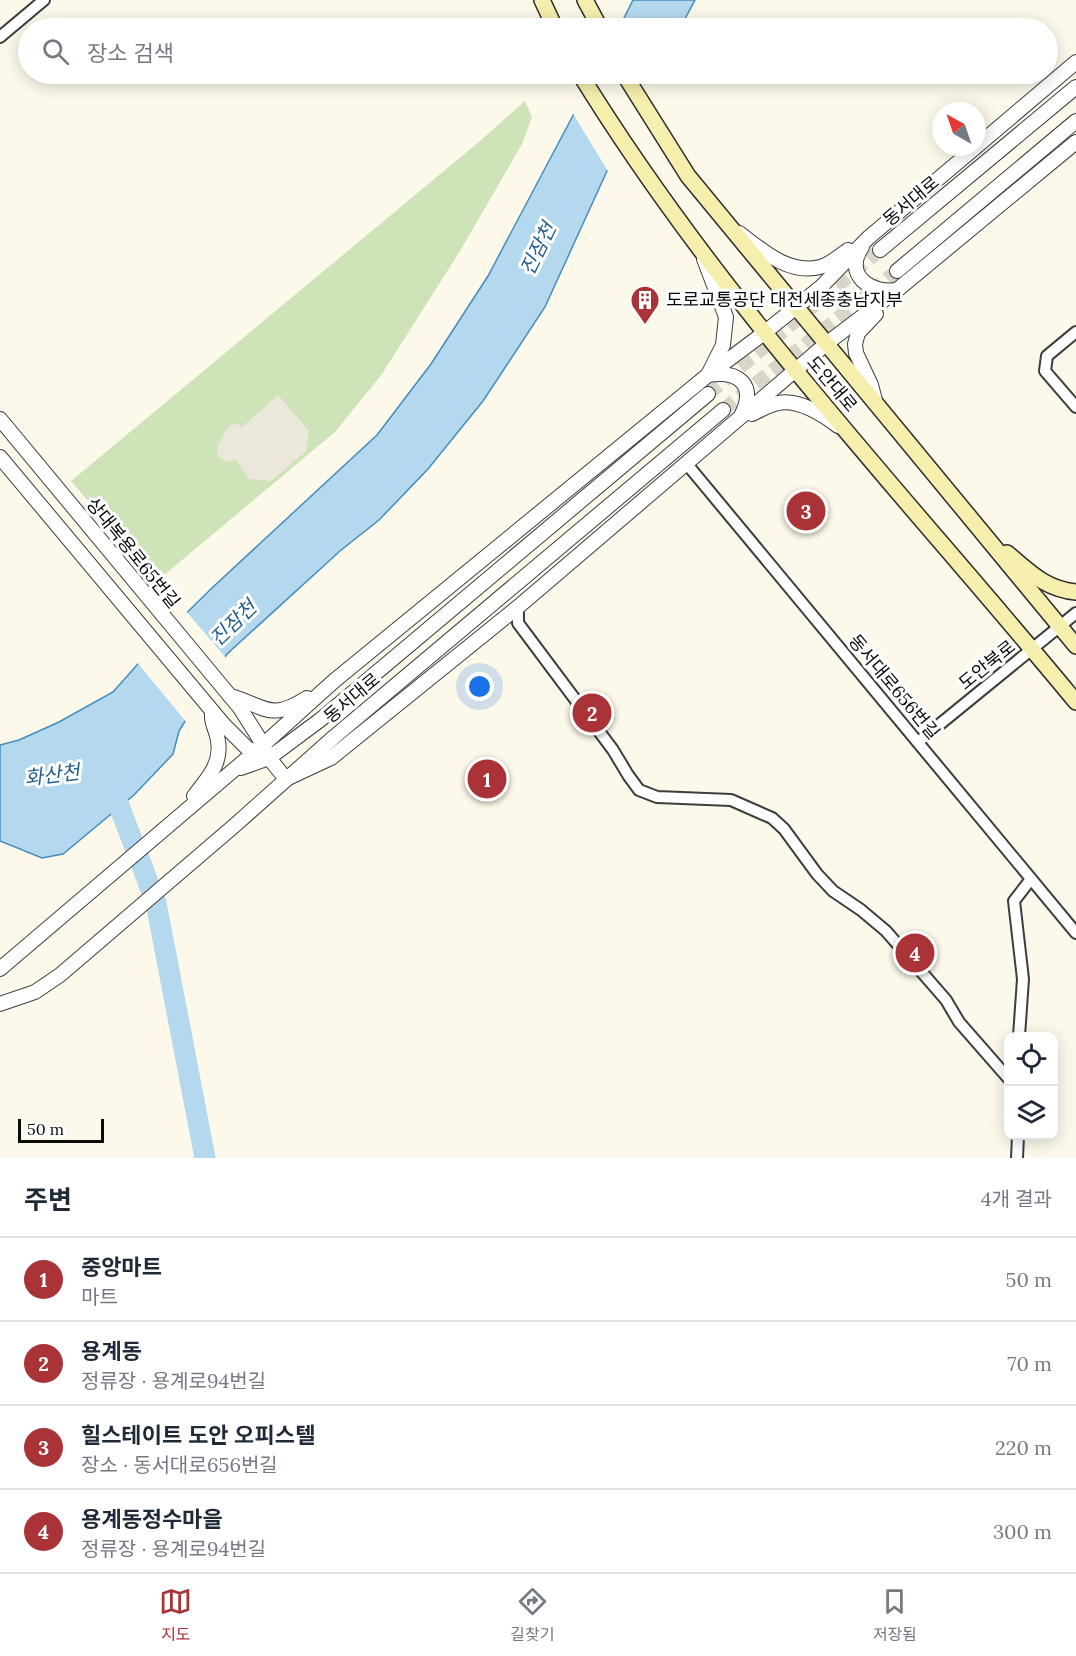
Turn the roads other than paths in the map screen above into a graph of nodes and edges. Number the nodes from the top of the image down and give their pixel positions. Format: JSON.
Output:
{"nodes":[{"id":1,"x":44,"y":0,"type":"edge"},
{"id":2,"x":542,"y":0,"type":"edge"},
{"id":3,"x":586,"y":2,"type":"edge"},
{"id":4,"x":23,"y":18,"type":"edge"},
{"id":5,"x":550,"y":18,"type":"edge"},
{"id":6,"x":595,"y":18,"type":"edge"},
{"id":7,"x":18,"y":22,"type":"edge"},
{"id":8,"x":0,"y":37,"type":"edge"},
{"id":9,"x":1076,"y":62,"type":"edge"},
{"id":10,"x":1058,"y":77,"type":"edge"},
{"id":11,"x":587,"y":84,"type":"edge"},
{"id":12,"x":630,"y":84,"type":"edge"},
{"id":13,"x":1050,"y":84,"type":"edge"},
{"id":14,"x":1076,"y":87,"type":"edge"},
{"id":15,"x":1076,"y":122,"type":"edge"},
{"id":16,"x":986,"y":138,"type":"edge"},
{"id":17,"x":1076,"y":142,"type":"edge"},
{"id":18,"x":964,"y":156,"type":"edge"},
{"id":19,"x":725,"y":222,"type":"junction"},
{"id":20,"x":868,"y":238,"type":"junction"},
{"id":21,"x":880,"y":250,"type":"tunnel mouth"},
{"id":22,"x":701,"y":251,"type":"junction"},
{"id":23,"x":897,"y":271,"type":"tunnel mouth"},
{"id":24,"x":897,"y":290,"type":"junction"},
{"id":25,"x":796,"y":307,"type":"junction"},
{"id":26,"x":1076,"y":332,"type":"edge"},
{"id":27,"x":764,"y":333,"type":"junction"},
{"id":28,"x":826,"y":344,"type":"junction"},
{"id":29,"x":795,"y":370,"type":"junction"},
{"id":30,"x":708,"y":375,"type":"junction"},
{"id":31,"x":708,"y":394,"type":"tunnel mouth"},
{"id":32,"x":877,"y":406,"type":"junction"},
{"id":33,"x":1076,"y":407,"type":"edge"},
{"id":34,"x":723,"y":410,"type":"tunnel mouth"},
{"id":35,"x":0,"y":419,"type":"edge"},
{"id":36,"x":739,"y":419,"type":"junction"},
{"id":37,"x":848,"y":434,"type":"junction"},
{"id":38,"x":0,"y":457,"type":"edge"},
{"id":39,"x":687,"y":463,"type":"junction"},
{"id":40,"x":979,"y":530,"type":"junction"},
{"id":41,"x":1076,"y":592,"type":"edge"},
{"id":42,"x":518,"y":607,"type":"junction"},
{"id":43,"x":1076,"y":614,"type":"edge"},
{"id":44,"x":1060,"y":627,"type":"junction"},
{"id":45,"x":1076,"y":646,"type":"edge"},
{"id":46,"x":1033,"y":650,"type":"junction"},
{"id":47,"x":334,"y":681,"type":"junction"},
{"id":48,"x":238,"y":701,"type":"junction"},
{"id":49,"x":1076,"y":702,"type":"edge"},
{"id":50,"x":212,"y":711,"type":"junction"},
{"id":51,"x":918,"y":742,"type":"junction"},
{"id":52,"x":262,"y":752,"type":"junction"},
{"id":53,"x":286,"y":779,"type":"junction"},
{"id":54,"x":183,"y":814,"type":"junction"},
{"id":55,"x":1031,"y":879,"type":"junction"},
{"id":56,"x":1076,"y":933,"type":"edge"},
{"id":57,"x":0,"y":969,"type":"edge"},
{"id":58,"x":0,"y":1004,"type":"edge"},
{"id":59,"x":1019,"y":1032,"type":"edge"},
{"id":60,"x":1004,"y":1073,"type":"edge"},
{"id":61,"x":1018,"y":1140,"type":"edge"},
{"id":62,"x":1017,"y":1158,"type":"edge"}],
"edges":[{"from":1,"to":4,"type":"street"},
{"from":2,"to":5,"type":"main road"},
{"from":3,"to":6,"type":"main road"},
{"from":7,"to":8,"type":"street"},
{"from":9,"to":10,"type":"street"},
{"from":11,"to":22,"type":"main road","name":"도안대로"},
{"from":12,"to":19,"type":"main road","name":"도안대로"},
{"from":13,"to":16,"type":"street"},
{"from":14,"to":21,"type":"street","name":"동서대로"},
{"from":15,"to":23,"type":"street"},
{"from":17,"to":24,"type":"street"},
{"from":18,"to":20,"type":"street"},
{"from":19,"to":20,"type":"street"},
{"from":19,"to":25,"type":"main road","name":"도안대로"},
{"from":20,"to":24,"type":"street"},
{"from":20,"to":25,"type":"street"},
{"from":22,"to":27,"type":"main road","name":"도안대로"},
{"from":22,"to":30,"type":"street"},
{"from":24,"to":28,"type":"street"},
{"from":24,"to":32,"type":"street"},
{"from":25,"to":27,"type":"street"},
{"from":25,"to":28,"type":"main road","name":"도안대로"},
{"from":26,"to":33,"type":"street"},
{"from":27,"to":29,"type":"main road","name":"도안대로"},
{"from":27,"to":30,"type":"street"},
{"from":28,"to":29,"type":"street"},
{"from":28,"to":32,"type":"main road","name":"도안대로"},
{"from":29,"to":36,"type":"street"},
{"from":29,"to":37,"type":"main road","name":"도안대로"},
{"from":30,"to":36,"type":"street"},
{"from":30,"to":47,"type":"street"},
{"from":31,"to":52,"type":"street","name":"동서대로"},
{"from":32,"to":40,"type":"main road","name":"도안대로"},
{"from":34,"to":53,"type":"street","name":"동서대로"},
{"from":35,"to":48,"type":"street","name":"상대복용로65번길"},
{"from":36,"to":37,"type":"street"},
{"from":36,"to":39,"type":"street"},
{"from":37,"to":46,"type":"main road","name":"도안대로"},
{"from":38,"to":50,"type":"street"},
{"from":39,"to":42,"type":"street"},
{"from":39,"to":51,"type":"street","name":"동서대로656번길"},
{"from":40,"to":41,"type":"main road"},
{"from":40,"to":44,"type":"main road","name":"도안대로"},
{"from":42,"to":53,"type":"street"},
{"from":42,"to":60,"type":"street"},
{"from":43,"to":44,"type":"street","name":"도안북로"},
{"from":44,"to":45,"type":"main road","name":"도안대로"},
{"from":44,"to":46,"type":"street","name":"도안북로"},
{"from":46,"to":49,"type":"main road","name":"도안대로"},
{"from":46,"to":51,"type":"street","name":"도안북로"},
{"from":47,"to":48,"type":"street"},
{"from":47,"to":52,"type":"street"},
{"from":48,"to":52,"type":"street","name":"상대복용로65번길"},
{"from":50,"to":52,"type":"street"},
{"from":50,"to":54,"type":"street"},
{"from":51,"to":55,"type":"street","name":"동서대로656번길"},
{"from":52,"to":53,"type":"street"},
{"from":52,"to":54,"type":"street","name":"동서대로"},
{"from":53,"to":58,"type":"street","name":"동서대로"},
{"from":54,"to":57,"type":"street"},
{"from":55,"to":56,"type":"street","name":"동서대로656번길"},
{"from":55,"to":59,"type":"street"},
{"from":61,"to":62,"type":"street"}]}
